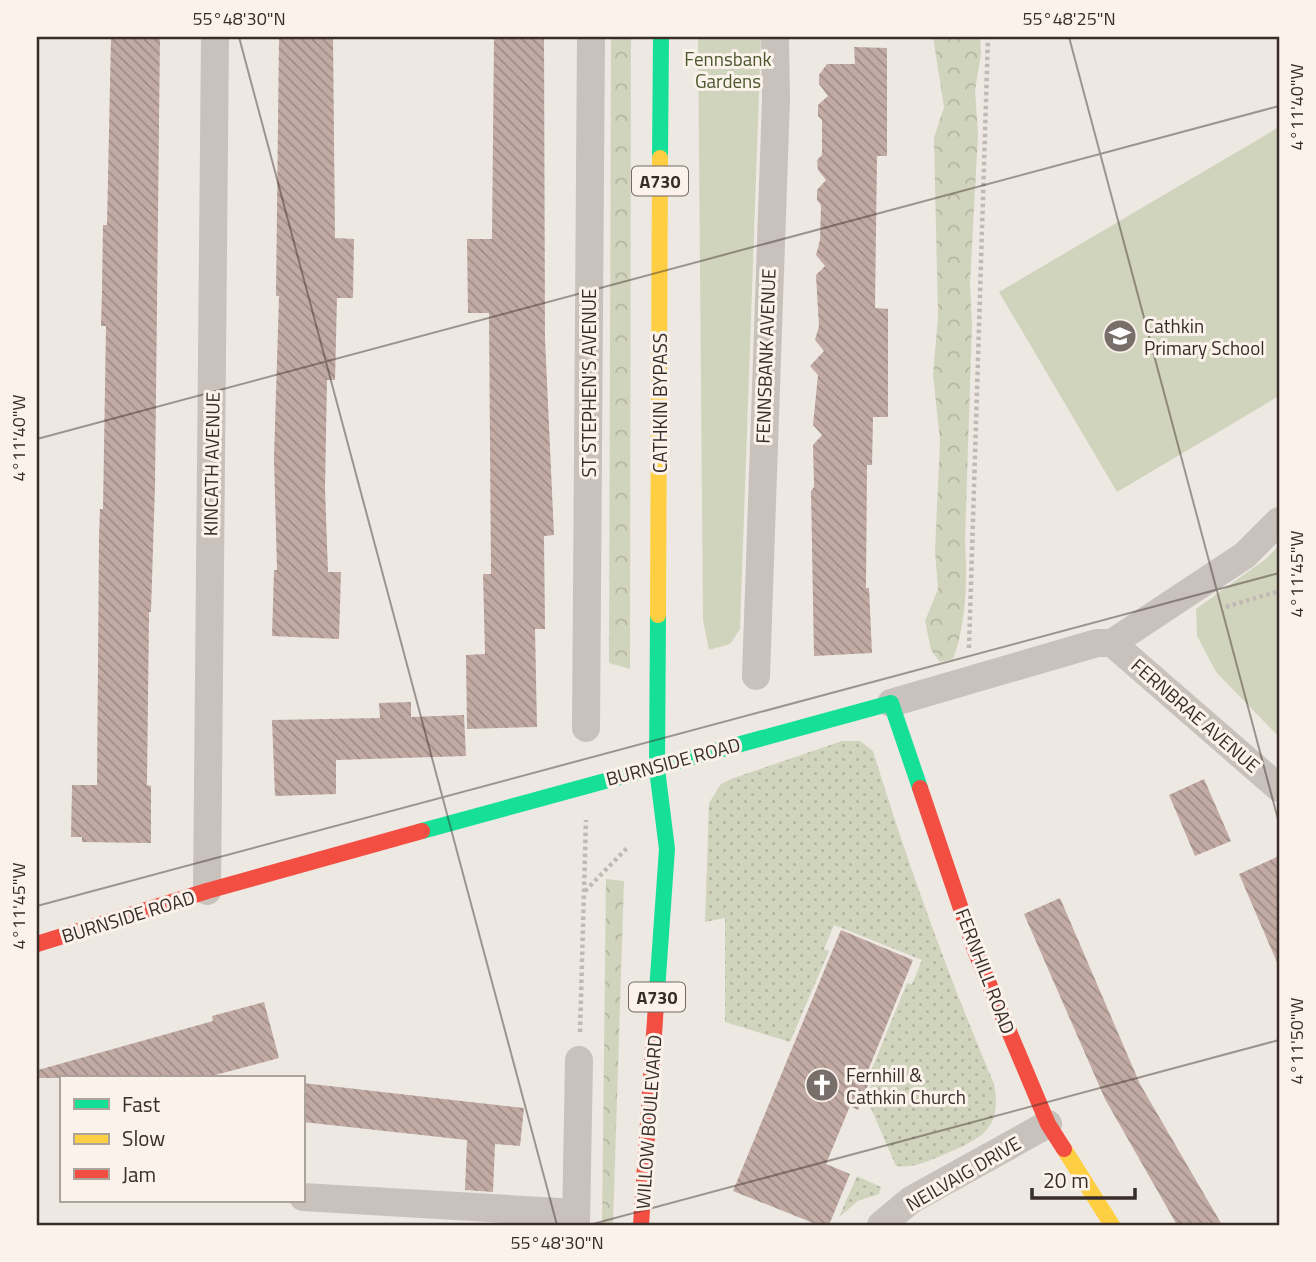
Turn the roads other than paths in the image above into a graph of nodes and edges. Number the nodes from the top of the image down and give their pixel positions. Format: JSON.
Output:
{"nodes":[{"id":1,"x":215,"y":37,"type":"edge"},
{"id":2,"x":591,"y":37,"type":"edge"},
{"id":3,"x":661,"y":37,"type":"edge"},
{"id":4,"x":775,"y":37,"type":"edge"},
{"id":5,"x":1279,"y":522,"type":"edge"},
{"id":6,"x":1112,"y":643,"type":"junction"},
{"id":7,"x":756,"y":676,"type":"dead end"},
{"id":8,"x":891,"y":703,"type":"junction"},
{"id":9,"x":586,"y":729,"type":"dead end"},
{"id":10,"x":657,"y":769,"type":"junction"},
{"id":11,"x":1279,"y":788,"type":"edge"},
{"id":12,"x":207,"y":891,"type":"junction"},
{"id":13,"x":37,"y":944,"type":"edge"},
{"id":14,"x":579,"y":1060,"type":"road end"},
{"id":15,"x":1048,"y":1124,"type":"junction"},
{"id":16,"x":304,"y":1197,"type":"edge"},
{"id":17,"x":576,"y":1219,"type":"edge"},
{"id":18,"x":641,"y":1225,"type":"edge"},
{"id":19,"x":881,"y":1225,"type":"edge"},
{"id":20,"x":1112,"y":1225,"type":"edge"}],
"edges":[{"from":1,"to":12,"type":"street","name":"KINCATH AVENUE"},
{"from":2,"to":9,"type":"street","name":"ST STEPHEN'S AVENUE"},
{"from":3,"to":10,"type":"street","name":"CATHKIN BYPASS","number":"A730"},
{"from":4,"to":7,"type":"street","name":"FENNSBANK AVENUE"},
{"from":5,"to":6,"type":"street","name":"BURNSIDE ROAD"},
{"from":6,"to":8,"type":"street","name":"BURNSIDE ROAD"},
{"from":6,"to":11,"type":"street","name":"FERNBRAE AVENUE"},
{"from":8,"to":10,"type":"street","name":"BURNSIDE ROAD"},
{"from":8,"to":15,"type":"street","name":"FERNHILL ROAD"},
{"from":10,"to":12,"type":"street","name":"BURNSIDE ROAD"},
{"from":10,"to":18,"type":"street","name":"WILLOW BOULEVARD","number":"A730"},
{"from":12,"to":13,"type":"street","name":"BURNSIDE ROAD"},
{"from":14,"to":17,"type":"street"},
{"from":15,"to":19,"type":"street","name":"NEILVAIG DRIVE"},
{"from":15,"to":20,"type":"street","name":"FERNHILL ROAD"},
{"from":16,"to":17,"type":"street"}]}
